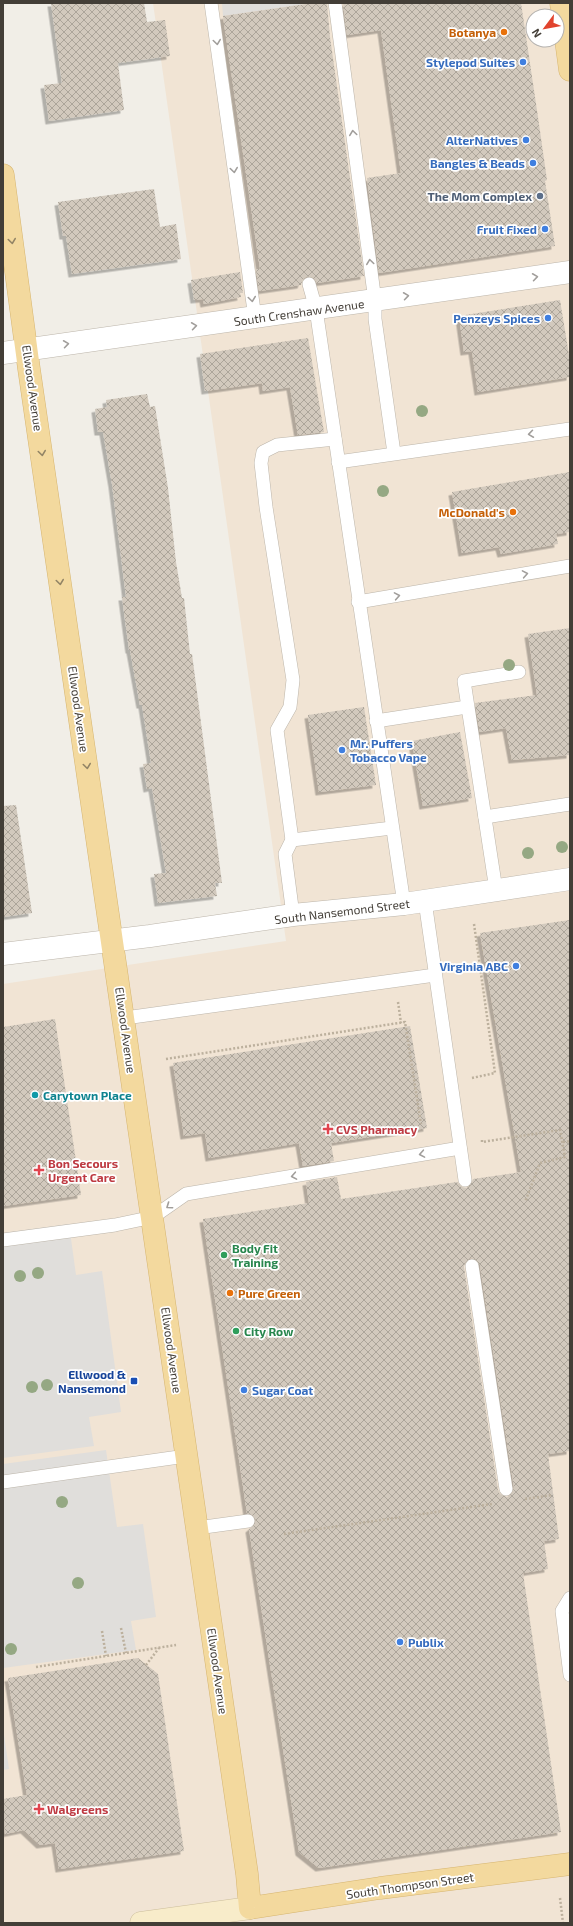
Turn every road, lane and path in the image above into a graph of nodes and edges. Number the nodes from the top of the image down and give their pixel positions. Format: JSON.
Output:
{"nodes":[{"id":1,"x":211,"y":3,"type":"edge"},
{"id":2,"x":335,"y":3,"type":"edge"},
{"id":3,"x":561,"y":3,"type":"edge"},
{"id":4,"x":569,"y":60,"type":"edge"},
{"id":5,"x":3,"y":175,"type":"edge"},
{"id":6,"x":570,"y":272,"type":"edge"},
{"id":7,"x":309,"y":284,"type":"dead end"},
{"id":8,"x":375,"y":301,"type":"junction"},
{"id":9,"x":316,"y":309,"type":"junction"},
{"id":10,"x":255,"y":318,"type":"junction"},
{"id":11,"x":27,"y":350,"type":"junction"},
{"id":12,"x":3,"y":353,"type":"edge"},
{"id":13,"x":570,"y":429,"type":"edge"},
{"id":14,"x":335,"y":439,"type":"junction"},
{"id":15,"x":394,"y":453,"type":"junction"},
{"id":16,"x":338,"y":462,"type":"junction"},
{"id":17,"x":570,"y":566,"type":"edge"},
{"id":18,"x":358,"y":602,"type":"junction"},
{"id":19,"x":520,"y":672,"type":"dead end"},
{"id":20,"x":467,"y":707,"type":"junction"},
{"id":21,"x":376,"y":721,"type":"junction"},
{"id":22,"x":570,"y":804,"type":"edge"},
{"id":23,"x":485,"y":817,"type":"junction"},
{"id":24,"x":392,"y":828,"type":"junction"},
{"id":25,"x":292,"y":840,"type":"junction"},
{"id":26,"x":570,"y":879,"type":"edge"},
{"id":27,"x":496,"y":890,"type":"junction"},
{"id":28,"x":414,"y":902,"type":"junction"},
{"id":29,"x":293,"y":915,"type":"junction"},
{"id":30,"x":474,"y":924,"type":"dead end"},
{"id":31,"x":113,"y":941,"type":"junction"},
{"id":32,"x":3,"y":954,"type":"edge"},
{"id":33,"x":435,"y":975,"type":"junction"},
{"id":34,"x":397,"y":997,"type":"dead end"},
{"id":35,"x":125,"y":1018,"type":"junction"},
{"id":36,"x":401,"y":1023,"type":"junction"},
{"id":37,"x":166,"y":1059,"type":"dead end"},
{"id":38,"x":473,"y":1084,"type":"dead end"},
{"id":39,"x":421,"y":1124,"type":"dead end"},
{"id":40,"x":481,"y":1134,"type":"dead end"},
{"id":41,"x":570,"y":1141,"type":"edge"},
{"id":42,"x":563,"y":1142,"type":"junction"},
{"id":43,"x":460,"y":1148,"type":"junction"},
{"id":44,"x":465,"y":1180,"type":"dead end"},
{"id":45,"x":525,"y":1202,"type":"dead end"},
{"id":46,"x":153,"y":1217,"type":"junction"},
{"id":47,"x":3,"y":1240,"type":"edge"},
{"id":48,"x":472,"y":1266,"type":"dead end"},
{"id":49,"x":186,"y":1456,"type":"junction"},
{"id":50,"x":3,"y":1482,"type":"edge"},
{"id":51,"x":506,"y":1489,"type":"dead end"},
{"id":52,"x":552,"y":1495,"type":"dead end"},
{"id":53,"x":520,"y":1500,"type":"dead end"},
{"id":54,"x":497,"y":1503,"type":"dead end"},
{"id":55,"x":248,"y":1521,"type":"dead end"},
{"id":56,"x":197,"y":1528,"type":"junction"},
{"id":57,"x":284,"y":1534,"type":"dead end"},
{"id":58,"x":570,"y":1598,"type":"edge"},
{"id":59,"x":121,"y":1628,"type":"dead end"},
{"id":60,"x":102,"y":1631,"type":"dead end"},
{"id":61,"x":176,"y":1645,"type":"dead end"},
{"id":62,"x":159,"y":1648,"type":"junction"},
{"id":63,"x":126,"y":1653,"type":"junction"},
{"id":64,"x":106,"y":1656,"type":"junction"},
{"id":65,"x":146,"y":1665,"type":"dead end"},
{"id":66,"x":36,"y":1667,"type":"dead end"},
{"id":67,"x":570,"y":1675,"type":"edge"},
{"id":68,"x":570,"y":1864,"type":"edge"},
{"id":69,"x":560,"y":1898,"type":"dead end"},
{"id":70,"x":250,"y":1908,"type":"junction"},
{"id":71,"x":141,"y":1923,"type":"edge"},
{"id":72,"x":563,"y":1923,"type":"edge"}],
"edges":[{"from":1,"to":10,"type":"lane","one_way":true},
{"from":8,"to":2,"type":"lane","one_way":true},
{"from":3,"to":4,"type":"main road"},
{"from":5,"to":11,"type":"main road","name":"Ellwood Avenue","one_way":true},
{"from":8,"to":6,"type":"street","name":"South Crenshaw Avenue","one_way":true},
{"from":7,"to":9,"type":"lane"},
{"from":8,"to":9,"type":"street","name":"South Crenshaw Avenue"},
{"from":8,"to":15,"type":"lane"},
{"from":9,"to":10,"type":"street","name":"South Crenshaw Avenue"},
{"from":9,"to":14,"type":"lane"},
{"from":11,"to":10,"type":"street","name":"South Crenshaw Avenue","one_way":true},
{"from":11,"to":12,"type":"street","name":"South Crenshaw Avenue"},
{"from":11,"to":31,"type":"main road","name":"Ellwood Avenue","one_way":true},
{"from":13,"to":15,"type":"lane","one_way":true},
{"from":14,"to":16,"type":"lane"},
{"from":14,"to":25,"type":"lane"},
{"from":15,"to":16,"type":"lane"},
{"from":16,"to":18,"type":"lane"},
{"from":18,"to":17,"type":"lane","one_way":true},
{"from":18,"to":21,"type":"lane"},
{"from":19,"to":20,"type":"lane"},
{"from":20,"to":21,"type":"lane"},
{"from":20,"to":23,"type":"lane"},
{"from":21,"to":24,"type":"lane"},
{"from":22,"to":23,"type":"lane"},
{"from":23,"to":27,"type":"lane"},
{"from":24,"to":25,"type":"lane"},
{"from":24,"to":28,"type":"lane"},
{"from":25,"to":29,"type":"lane"},
{"from":26,"to":27,"type":"street","name":"South Nansemond Street"},
{"from":27,"to":28,"type":"street","name":"South Nansemond Street"},
{"from":28,"to":29,"type":"street","name":"South Nansemond Street"},
{"from":28,"to":33,"type":"lane"},
{"from":29,"to":31,"type":"street","name":"South Nansemond Street"},
{"from":30,"to":38,"type":"path"},
{"from":31,"to":32,"type":"street","name":"South Nansemond Street"},
{"from":31,"to":35,"type":"main road","name":"Ellwood Avenue"},
{"from":33,"to":35,"type":"lane"},
{"from":33,"to":43,"type":"lane"},
{"from":34,"to":36,"type":"path"},
{"from":35,"to":46,"type":"main road","name":"Ellwood Avenue"},
{"from":36,"to":37,"type":"path"},
{"from":36,"to":39,"type":"path"},
{"from":40,"to":42,"type":"path"},
{"from":41,"to":42,"type":"path"},
{"from":42,"to":45,"type":"path"},
{"from":43,"to":44,"type":"lane"},
{"from":43,"to":46,"type":"lane","one_way":true},
{"from":46,"to":47,"type":"lane"},
{"from":46,"to":49,"type":"main road","name":"Ellwood Avenue"},
{"from":48,"to":51,"type":"lane"},
{"from":49,"to":50,"type":"lane"},
{"from":49,"to":56,"type":"main road","name":"Ellwood Avenue"},
{"from":52,"to":53,"type":"path"},
{"from":54,"to":57,"type":"path"},
{"from":55,"to":56,"type":"lane"},
{"from":56,"to":70,"type":"main road","name":"Ellwood Avenue"},
{"from":58,"to":67,"type":"lane"},
{"from":59,"to":63,"type":"path"},
{"from":60,"to":64,"type":"path"},
{"from":61,"to":62,"type":"path"},
{"from":62,"to":63,"type":"path"},
{"from":62,"to":65,"type":"path"},
{"from":63,"to":64,"type":"path"},
{"from":64,"to":66,"type":"path"},
{"from":68,"to":70,"type":"main road","name":"South Thompson Street"},
{"from":69,"to":72,"type":"path"},
{"from":70,"to":71,"type":"main road"}]}
